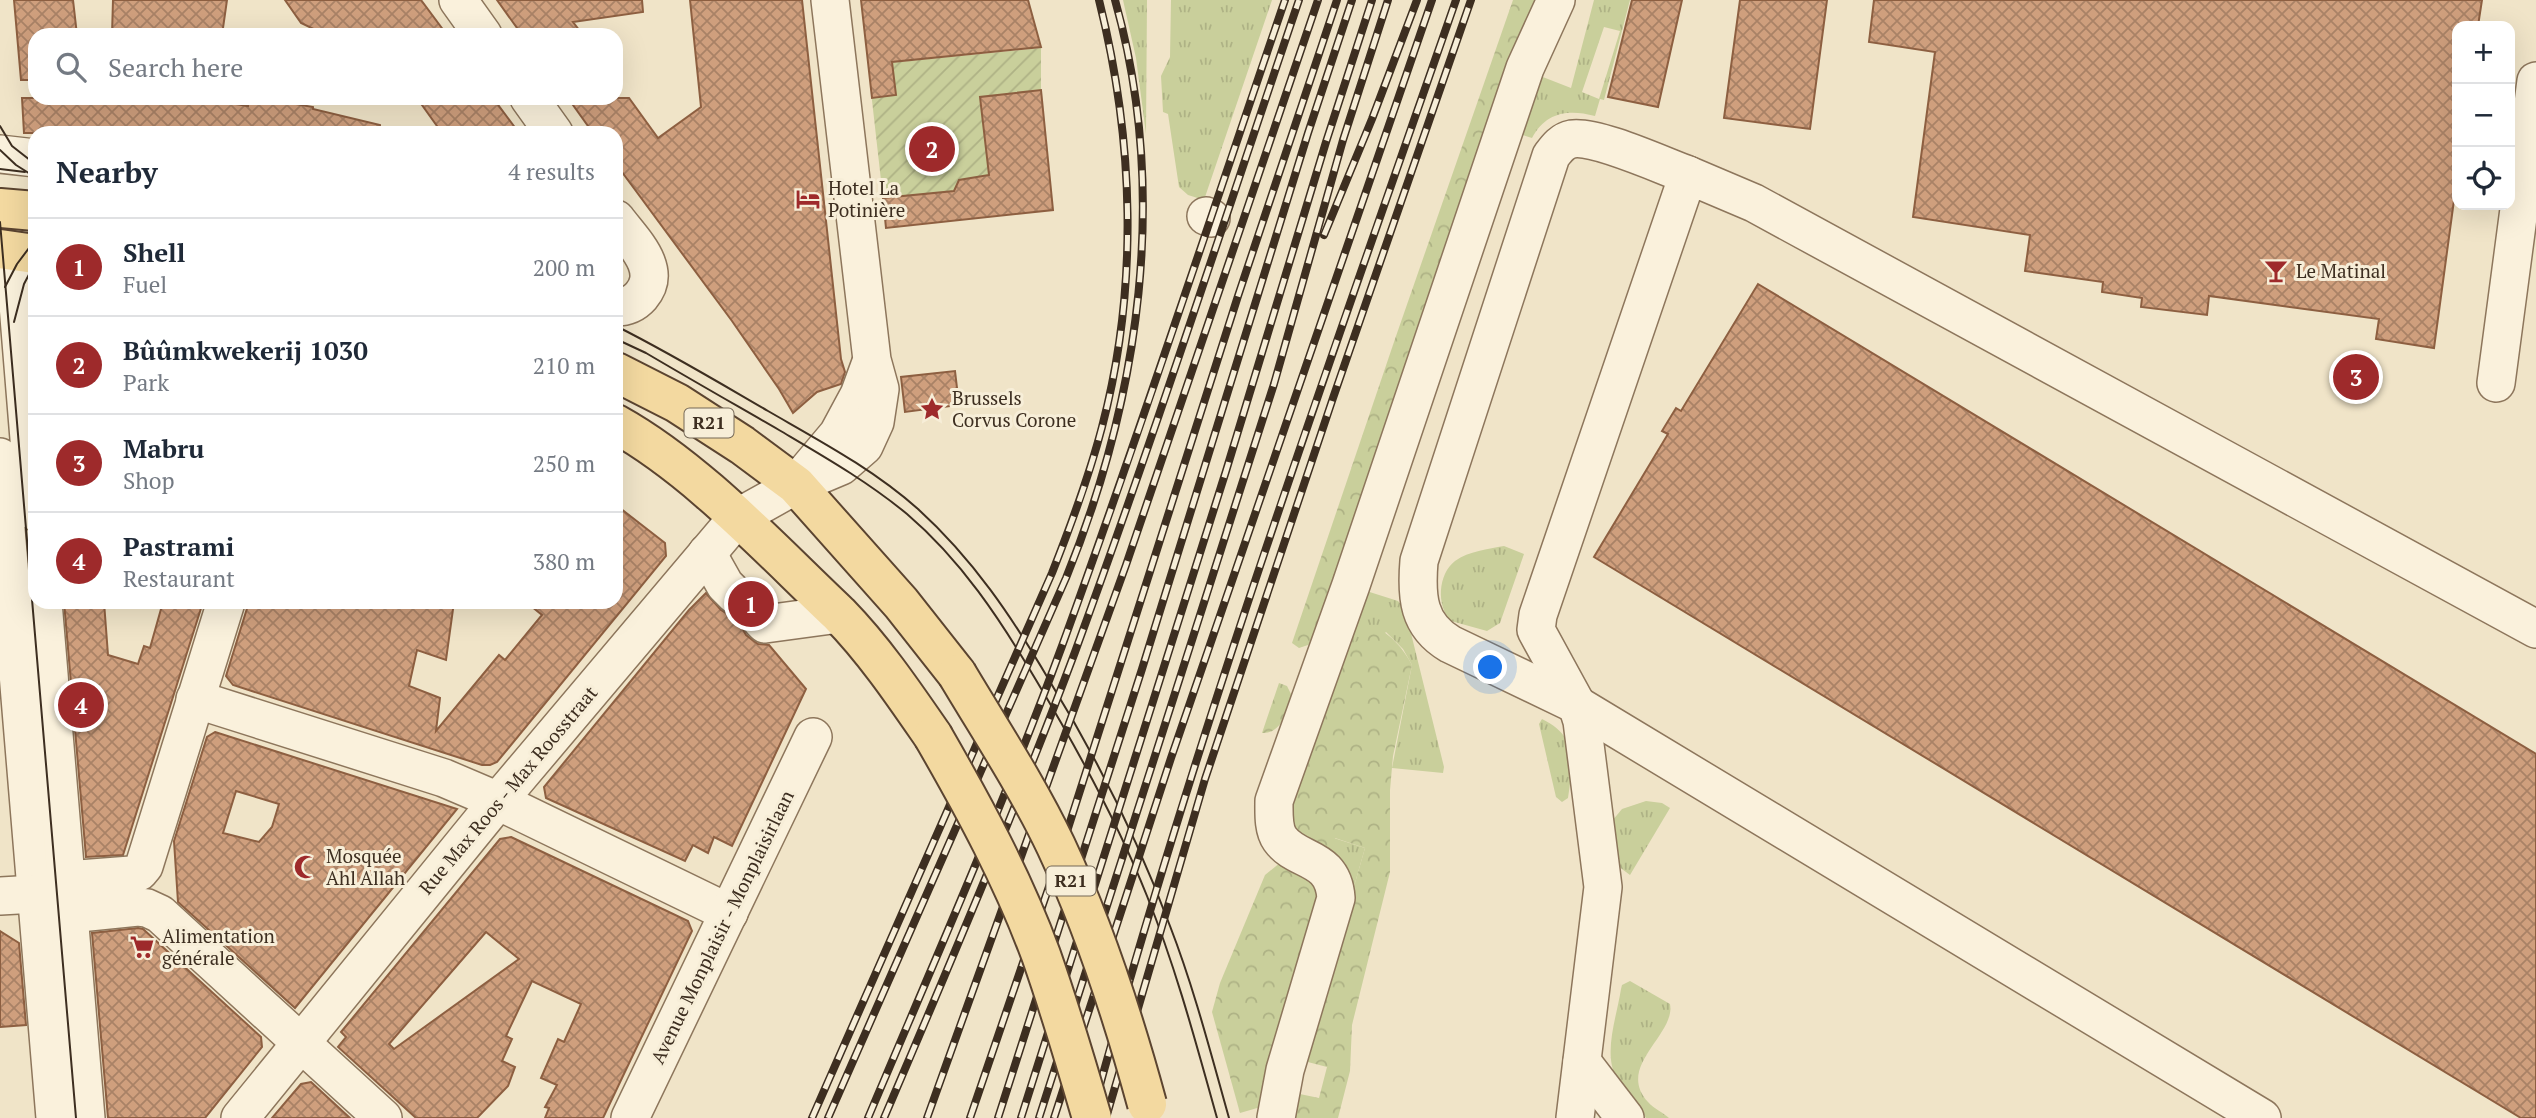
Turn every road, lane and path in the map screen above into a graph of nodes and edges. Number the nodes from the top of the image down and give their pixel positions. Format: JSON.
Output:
{"nodes":[{"id":1,"x":458,"y":0,"type":"edge"},
{"id":2,"x":830,"y":0,"type":"edge"},
{"id":3,"x":1556,"y":0,"type":"edge"},
{"id":4,"x":478,"y":28,"type":"edge"},
{"id":5,"x":2536,"y":81,"type":"edge"},
{"id":6,"x":534,"y":105,"type":"edge"},
{"id":7,"x":549,"y":126,"type":"edge"},
{"id":8,"x":0,"y":154,"type":"edge"},
{"id":9,"x":28,"y":157,"type":"edge"},
{"id":10,"x":1688,"y":175,"type":"junction"},
{"id":11,"x":0,"y":208,"type":"edge"},
{"id":12,"x":28,"y":211,"type":"edge"},
{"id":13,"x":623,"y":229,"type":"edge"},
{"id":14,"x":0,"y":251,"type":"edge"},
{"id":15,"x":28,"y":253,"type":"edge"},
{"id":16,"x":623,"y":306,"type":"edge"},
{"id":17,"x":623,"y":376,"type":"edge"},
{"id":18,"x":2496,"y":383,"type":"dead end"},
{"id":19,"x":28,"y":427,"type":"edge"},
{"id":20,"x":623,"y":428,"type":"edge"},
{"id":21,"x":0,"y":457,"type":"edge"},
{"id":22,"x":796,"y":485,"type":"junction"},
{"id":23,"x":737,"y":518,"type":"junction"},
{"id":24,"x":707,"y":553,"type":"junction"},
{"id":25,"x":43,"y":609,"type":"edge"},
{"id":26,"x":224,"y":609,"type":"edge"},
{"id":27,"x":839,"y":614,"type":"junction"},
{"id":28,"x":2536,"y":629,"type":"edge"},
{"id":29,"x":195,"y":699,"type":"junction"},
{"id":30,"x":1577,"y":705,"type":"junction"},
{"id":31,"x":813,"y":737,"type":"dead end"},
{"id":32,"x":498,"y":801,"type":"junction"},
{"id":33,"x":43,"y":896,"type":"edge"},
{"id":34,"x":729,"y":912,"type":"junction"},
{"id":35,"x":301,"y":1044,"type":"junction"},
{"id":36,"x":1582,"y":1062,"type":"junction"},
{"id":37,"x":1150,"y":1113,"type":"edge"},
{"id":38,"x":1580,"y":1113,"type":"edge"},
{"id":39,"x":55,"y":1118,"type":"edge"},
{"id":40,"x":86,"y":1118,"type":"edge"},
{"id":41,"x":240,"y":1118,"type":"edge"},
{"id":42,"x":383,"y":1118,"type":"edge"},
{"id":43,"x":630,"y":1118,"type":"edge"},
{"id":44,"x":1092,"y":1118,"type":"edge"},
{"id":45,"x":1276,"y":1118,"type":"edge"},
{"id":46,"x":1625,"y":1118,"type":"edge"},
{"id":47,"x":2262,"y":1118,"type":"edge"}],
"edges":[{"from":1,"to":4,"type":"street"},
{"from":2,"to":22,"type":"street","name":"Rue Max Roos - Max Roosstraat"},
{"from":3,"to":45,"type":"street"},
{"from":5,"to":18,"type":"street"},
{"from":6,"to":7,"type":"street"},
{"from":8,"to":9,"type":"street"},
{"from":10,"to":28,"type":"street"},
{"from":10,"to":30,"type":"street"},
{"from":10,"to":30,"type":"street"},
{"from":11,"to":12,"type":"main road"},
{"from":13,"to":16,"type":"street"},
{"from":14,"to":15,"type":"main road"},
{"from":14,"to":19,"type":"street"},
{"from":17,"to":22,"type":"main road","number":"R21"},
{"from":20,"to":23,"type":"main road","number":"R21"},
{"from":21,"to":33,"type":"street"},
{"from":22,"to":23,"type":"street","name":"Rue Max Roos - Max Roosstraat"},
{"from":22,"to":37,"type":"main road","number":"R21","bridge":true},
{"from":23,"to":24,"type":"street","name":"Rue Max Roos - Max Roosstraat"},
{"from":23,"to":27,"type":"main road","number":"R21"},
{"from":24,"to":27,"type":"street"},
{"from":24,"to":32,"type":"street","name":"Rue Max Roos - Max Roosstraat"},
{"from":25,"to":33,"type":"street"},
{"from":26,"to":29,"type":"street"},
{"from":27,"to":44,"type":"main road","number":"R21","bridge":true},
{"from":29,"to":32,"type":"street"},
{"from":29,"to":33,"type":"street"},
{"from":30,"to":36,"type":"street"},
{"from":30,"to":47,"type":"street"},
{"from":31,"to":34,"type":"street","name":"Avenue Monplaisir - Monplaisirlaan"},
{"from":32,"to":34,"type":"street"},
{"from":32,"to":35,"type":"street","name":"Rue Max Roos - Max Roosstraat"},
{"from":33,"to":35,"type":"street"},
{"from":33,"to":39,"type":"street"},
{"from":33,"to":40,"type":"street"},
{"from":34,"to":43,"type":"street","name":"Avenue Monplaisir - Monplaisirlaan"},
{"from":35,"to":41,"type":"street","name":"Rue Max Roos - Max Roosstraat"},
{"from":35,"to":42,"type":"street"},
{"from":36,"to":38,"type":"street"},
{"from":36,"to":46,"type":"street"}]}
